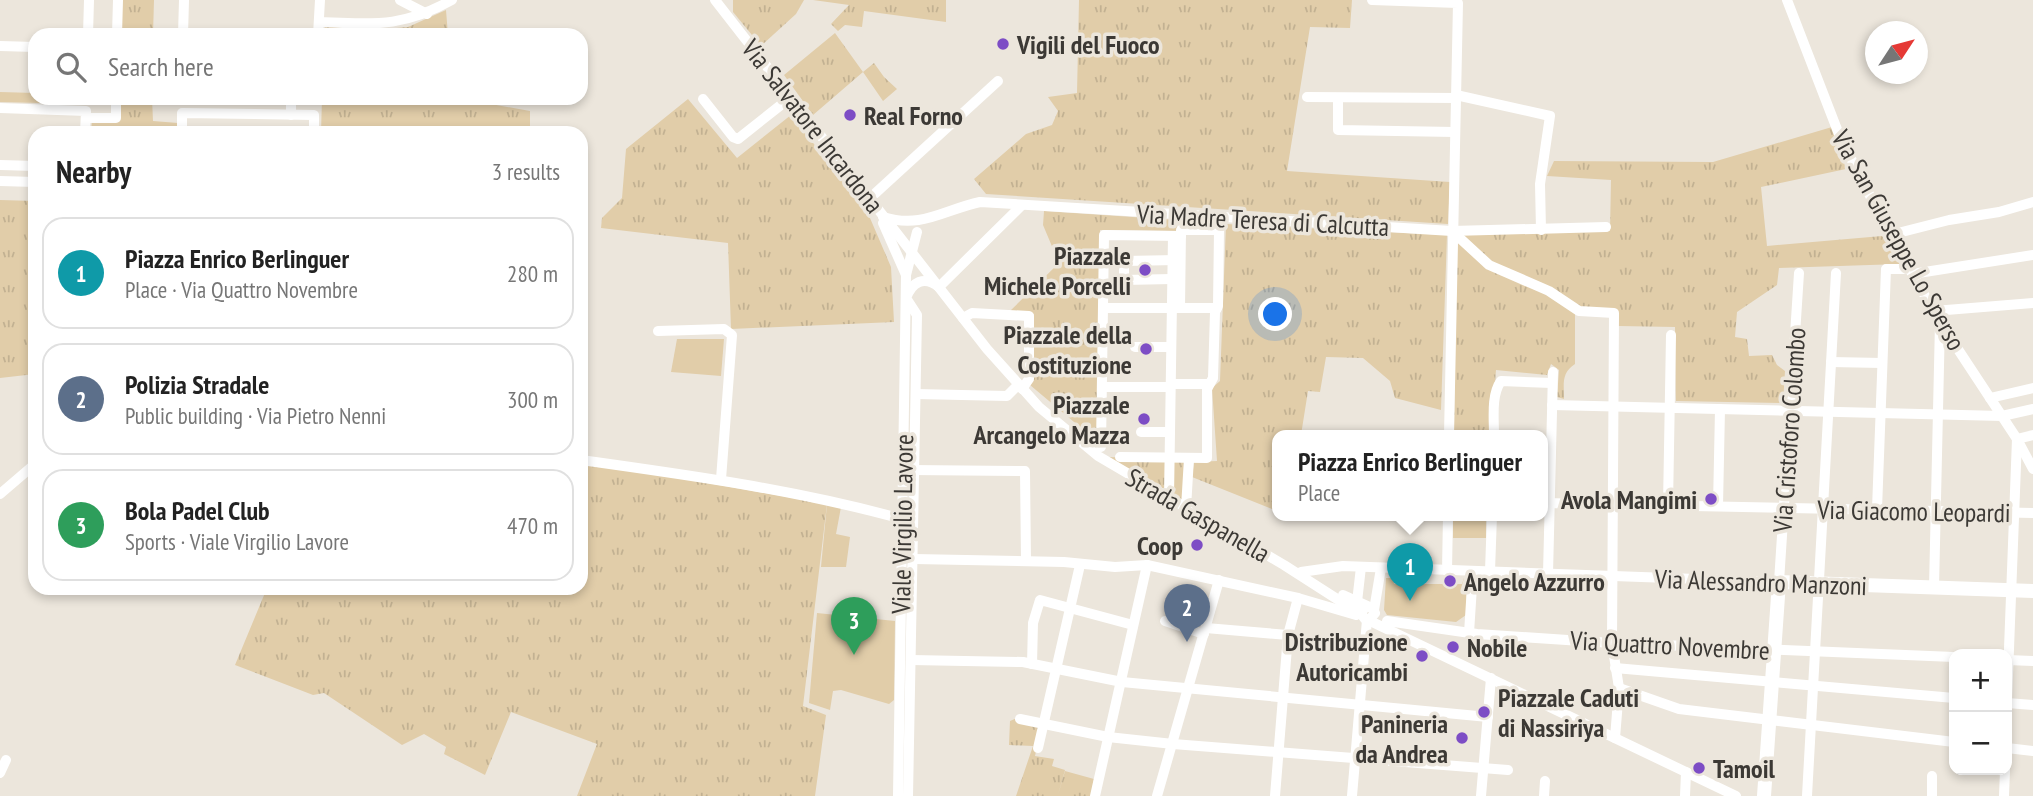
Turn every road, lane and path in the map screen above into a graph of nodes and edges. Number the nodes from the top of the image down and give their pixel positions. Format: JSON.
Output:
{"nodes":[{"id":1,"x":89,"y":0,"type":"edge"},
{"id":2,"x":118,"y":0,"type":"edge"},
{"id":3,"x":184,"y":0,"type":"edge"},
{"id":4,"x":320,"y":0,"type":"edge"},
{"id":5,"x":400,"y":0,"type":"edge"},
{"id":6,"x":452,"y":0,"type":"edge"},
{"id":7,"x":715,"y":0,"type":"edge"},
{"id":8,"x":727,"y":0,"type":"edge"},
{"id":9,"x":1372,"y":0,"type":"edge"},
{"id":10,"x":1787,"y":0,"type":"edge"},
{"id":11,"x":724,"y":13,"type":"junction"},
{"id":12,"x":427,"y":14,"type":"junction"},
{"id":13,"x":319,"y":22,"type":"junction"},
{"id":14,"x":88,"y":28,"type":"edge"},
{"id":15,"x":117,"y":28,"type":"edge"},
{"id":16,"x":183,"y":28,"type":"edge"},
{"id":17,"x":319,"y":28,"type":"edge"},
{"id":18,"x":0,"y":46,"type":"edge"},
{"id":19,"x":28,"y":47,"type":"edge"},
{"id":20,"x":998,"y":81,"type":"dead end"},
{"id":21,"x":1456,"y":96,"type":"junction"},
{"id":22,"x":791,"y":97,"type":"junction"},
{"id":23,"x":1307,"y":97,"type":"dead end"},
{"id":24,"x":1338,"y":97,"type":"junction"},
{"id":25,"x":703,"y":99,"type":"dead end"},
{"id":26,"x":116,"y":105,"type":"edge"},
{"id":27,"x":291,"y":105,"type":"edge"},
{"id":28,"x":0,"y":108,"type":"edge"},
{"id":29,"x":86,"y":114,"type":"junction"},
{"id":30,"x":291,"y":114,"type":"junction"},
{"id":31,"x":85,"y":126,"type":"edge"},
{"id":32,"x":182,"y":126,"type":"edge"},
{"id":33,"x":314,"y":126,"type":"edge"},
{"id":34,"x":1455,"y":132,"type":"junction"},
{"id":35,"x":0,"y":165,"type":"edge"},
{"id":36,"x":28,"y":166,"type":"edge"},
{"id":37,"x":0,"y":181,"type":"edge"},
{"id":38,"x":28,"y":182,"type":"edge"},
{"id":39,"x":872,"y":202,"type":"junction"},
{"id":40,"x":2033,"y":202,"type":"edge"},
{"id":41,"x":1022,"y":205,"type":"junction"},
{"id":42,"x":883,"y":217,"type":"junction"},
{"id":43,"x":924,"y":221,"type":"junction"},
{"id":44,"x":907,"y":222,"type":"junction"},
{"id":45,"x":1606,"y":227,"type":"dead end"},
{"id":46,"x":1541,"y":230,"type":"junction"},
{"id":47,"x":1452,"y":231,"type":"junction"},
{"id":48,"x":916,"y":234,"type":"junction"},
{"id":49,"x":1890,"y":235,"type":"junction"},
{"id":50,"x":898,"y":236,"type":"junction"},
{"id":51,"x":1177,"y":236,"type":"junction"},
{"id":52,"x":911,"y":252,"type":"junction"},
{"id":53,"x":2033,"y":255,"type":"edge"},
{"id":54,"x":1176,"y":260,"type":"junction"},
{"id":55,"x":1910,"y":271,"type":"junction"},
{"id":56,"x":1799,"y":272,"type":"dead end"},
{"id":57,"x":1836,"y":273,"type":"dead end"},
{"id":58,"x":929,"y":274,"type":"junction"},
{"id":59,"x":906,"y":275,"type":"junction"},
{"id":60,"x":1172,"y":279,"type":"junction"},
{"id":61,"x":939,"y":287,"type":"junction"},
{"id":62,"x":906,"y":298,"type":"junction"},
{"id":63,"x":2033,"y":303,"type":"edge"},
{"id":64,"x":1217,"y":308,"type":"junction"},
{"id":65,"x":1174,"y":309,"type":"junction"},
{"id":66,"x":1103,"y":310,"type":"junction"},
{"id":67,"x":1934,"y":312,"type":"junction"},
{"id":68,"x":963,"y":318,"type":"junction"},
{"id":69,"x":1940,"y":322,"type":"junction"},
{"id":70,"x":658,"y":331,"type":"dead end"},
{"id":71,"x":1671,"y":335,"type":"dead end"},
{"id":72,"x":1171,"y":346,"type":"junction"},
{"id":73,"x":1135,"y":347,"type":"dead end"},
{"id":74,"x":1831,"y":362,"type":"junction"},
{"id":75,"x":1882,"y":363,"type":"junction"},
{"id":76,"x":1102,"y":383,"type":"junction"},
{"id":77,"x":1171,"y":384,"type":"junction"},
{"id":78,"x":1209,"y":384,"type":"junction"},
{"id":79,"x":1020,"y":387,"type":"junction"},
{"id":80,"x":2033,"y":388,"type":"edge"},
{"id":81,"x":916,"y":394,"type":"junction"},
{"id":82,"x":1990,"y":398,"type":"junction"},
{"id":83,"x":1552,"y":405,"type":"junction"},
{"id":84,"x":1613,"y":407,"type":"junction"},
{"id":85,"x":1669,"y":408,"type":"junction"},
{"id":86,"x":1720,"y":409,"type":"junction"},
{"id":87,"x":2033,"y":409,"type":"edge"},
{"id":88,"x":1791,"y":412,"type":"junction"},
{"id":89,"x":1828,"y":413,"type":"junction"},
{"id":90,"x":1881,"y":414,"type":"junction"},
{"id":91,"x":1939,"y":415,"type":"junction"},
{"id":92,"x":2002,"y":416,"type":"junction"},
{"id":93,"x":1449,"y":430,"type":"edge"},
{"id":94,"x":1494,"y":430,"type":"edge"},
{"id":95,"x":1141,"y":432,"type":"dead end"},
{"id":96,"x":1170,"y":432,"type":"junction"},
{"id":97,"x":2033,"y":435,"type":"edge"},
{"id":98,"x":2017,"y":439,"type":"junction"},
{"id":99,"x":1101,"y":447,"type":"dead end"},
{"id":100,"x":1120,"y":457,"type":"dead end"},
{"id":101,"x":1169,"y":457,"type":"junction"},
{"id":102,"x":1189,"y":458,"type":"junction"},
{"id":103,"x":588,"y":461,"type":"edge"},
{"id":104,"x":2033,"y":469,"type":"edge"},
{"id":105,"x":28,"y":470,"type":"edge"},
{"id":106,"x":909,"y":470,"type":"junction"},
{"id":107,"x":1548,"y":470,"type":"edge"},
{"id":108,"x":721,"y":479,"type":"junction"},
{"id":109,"x":0,"y":494,"type":"edge"},
{"id":110,"x":1169,"y":498,"type":"junction"},
{"id":111,"x":1548,"y":503,"type":"edge"},
{"id":112,"x":1613,"y":504,"type":"junction"},
{"id":113,"x":1668,"y":505,"type":"junction"},
{"id":114,"x":1718,"y":506,"type":"junction"},
{"id":115,"x":1186,"y":508,"type":"junction"},
{"id":116,"x":1785,"y":508,"type":"junction"},
{"id":117,"x":1822,"y":509,"type":"junction"},
{"id":118,"x":1877,"y":509,"type":"junction"},
{"id":119,"x":1936,"y":510,"type":"junction"},
{"id":120,"x":2013,"y":512,"type":"junction"},
{"id":121,"x":2033,"y":513,"type":"edge"},
{"id":122,"x":902,"y":519,"type":"junction"},
{"id":123,"x":1448,"y":521,"type":"edge"},
{"id":124,"x":1492,"y":521,"type":"edge"},
{"id":125,"x":1547,"y":521,"type":"edge"},
{"id":126,"x":914,"y":559,"type":"junction"},
{"id":127,"x":1026,"y":561,"type":"junction"},
{"id":128,"x":1080,"y":565,"type":"junction"},
{"id":129,"x":1147,"y":565,"type":"junction"},
{"id":130,"x":1284,"y":565,"type":"junction"},
{"id":131,"x":1361,"y":567,"type":"junction"},
{"id":132,"x":1381,"y":568,"type":"junction"},
{"id":133,"x":1474,"y":571,"type":"junction"},
{"id":134,"x":1490,"y":571,"type":"junction"},
{"id":135,"x":1301,"y":572,"type":"junction"},
{"id":136,"x":1447,"y":572,"type":"junction"},
{"id":137,"x":1548,"y":574,"type":"junction"},
{"id":138,"x":1611,"y":577,"type":"junction"},
{"id":139,"x":1219,"y":580,"type":"junction"},
{"id":140,"x":1779,"y":582,"type":"junction"},
{"id":141,"x":1818,"y":583,"type":"junction"},
{"id":142,"x":1321,"y":588,"type":"junction"},
{"id":143,"x":1934,"y":588,"type":"junction"},
{"id":144,"x":2010,"y":590,"type":"junction"},
{"id":145,"x":2033,"y":591,"type":"edge"},
{"id":146,"x":1298,"y":598,"type":"junction"},
{"id":147,"x":1313,"y":602,"type":"junction"},
{"id":148,"x":1070,"y":609,"type":"junction"},
{"id":149,"x":1366,"y":613,"type":"junction"},
{"id":150,"x":1165,"y":621,"type":"dead end"},
{"id":151,"x":1387,"y":621,"type":"junction"},
{"id":152,"x":1133,"y":625,"type":"junction"},
{"id":153,"x":1431,"y":626,"type":"junction"},
{"id":154,"x":1205,"y":631,"type":"junction"},
{"id":155,"x":1469,"y":633,"type":"junction"},
{"id":156,"x":1287,"y":635,"type":"junction"},
{"id":157,"x":1612,"y":643,"type":"junction"},
{"id":158,"x":1424,"y":645,"type":"junction"},
{"id":159,"x":2007,"y":649,"type":"edge"},
{"id":160,"x":1773,"y":650,"type":"junction"},
{"id":161,"x":1815,"y":651,"type":"junction"},
{"id":162,"x":1949,"y":657,"type":"edge"},
{"id":163,"x":911,"y":660,"type":"junction"},
{"id":164,"x":2012,"y":660,"type":"edge"},
{"id":165,"x":2033,"y":661,"type":"edge"},
{"id":166,"x":1032,"y":664,"type":"junction"},
{"id":167,"x":1615,"y":668,"type":"junction"},
{"id":168,"x":1056,"y":669,"type":"junction"},
{"id":169,"x":905,"y":673,"type":"junction"},
{"id":170,"x":1491,"y":678,"type":"junction"},
{"id":171,"x":1122,"y":682,"type":"junction"},
{"id":172,"x":1772,"y":682,"type":"junction"},
{"id":173,"x":1813,"y":685,"type":"junction"},
{"id":174,"x":1188,"y":688,"type":"junction"},
{"id":175,"x":1619,"y":688,"type":"junction"},
{"id":176,"x":1283,"y":697,"type":"junction"},
{"id":177,"x":1949,"y":698,"type":"edge"},
{"id":178,"x":2012,"y":703,"type":"edge"},
{"id":179,"x":1360,"y":705,"type":"junction"},
{"id":180,"x":2033,"y":705,"type":"edge"},
{"id":181,"x":1488,"y":717,"type":"junction"},
{"id":182,"x":1020,"y":719,"type":"dead end"},
{"id":183,"x":1769,"y":720,"type":"junction"},
{"id":184,"x":1044,"y":724,"type":"junction"},
{"id":185,"x":1811,"y":724,"type":"junction"},
{"id":186,"x":1108,"y":737,"type":"junction"},
{"id":187,"x":1615,"y":738,"type":"junction"},
{"id":188,"x":1949,"y":741,"type":"edge"},
{"id":189,"x":1173,"y":744,"type":"junction"},
{"id":190,"x":1038,"y":748,"type":"dead end"},
{"id":191,"x":2012,"y":749,"type":"edge"},
{"id":192,"x":2033,"y":751,"type":"edge"},
{"id":193,"x":1278,"y":754,"type":"junction"},
{"id":194,"x":1355,"y":759,"type":"junction"},
{"id":195,"x":6,"y":760,"type":"dead end"},
{"id":196,"x":1483,"y":768,"type":"junction"},
{"id":197,"x":1508,"y":770,"type":"dead end"},
{"id":198,"x":1686,"y":772,"type":"junction"},
{"id":199,"x":0,"y":773,"type":"edge"},
{"id":200,"x":2004,"y":775,"type":"edge"},
{"id":201,"x":1932,"y":776,"type":"dead end"},
{"id":202,"x":1545,"y":781,"type":"dead end"},
{"id":203,"x":898,"y":796,"type":"edge"},
{"id":204,"x":908,"y":796,"type":"edge"},
{"id":205,"x":1095,"y":796,"type":"edge"},
{"id":206,"x":1157,"y":796,"type":"edge"},
{"id":207,"x":1275,"y":796,"type":"edge"},
{"id":208,"x":1352,"y":796,"type":"edge"},
{"id":209,"x":1481,"y":796,"type":"edge"},
{"id":210,"x":1544,"y":796,"type":"edge"},
{"id":211,"x":1685,"y":796,"type":"edge"},
{"id":212,"x":1736,"y":796,"type":"edge"},
{"id":213,"x":1763,"y":796,"type":"edge"},
{"id":214,"x":1807,"y":796,"type":"edge"},
{"id":215,"x":1932,"y":796,"type":"edge"},
{"id":216,"x":2004,"y":796,"type":"edge"}],
"edges":[{"from":1,"to":14,"type":"street"},
{"from":2,"to":15,"type":"street"},
{"from":3,"to":16,"type":"street"},
{"from":4,"to":13,"type":"street"},
{"from":5,"to":12,"type":"street"},
{"from":6,"to":12,"type":"street"},
{"from":7,"to":11,"type":"street","name":"Via Salvatore Incardona"},
{"from":8,"to":11,"type":"street"},
{"from":9,"to":21,"type":"street"},
{"from":10,"to":49,"type":"street","name":"Via San Giuseppe Lo Sperso"},
{"from":11,"to":22,"type":"street","name":"Via Salvatore Incardona"},
{"from":12,"to":13,"type":"street"},
{"from":13,"to":17,"type":"street"},
{"from":18,"to":19,"type":"street"},
{"from":20,"to":39,"type":"street"},
{"from":21,"to":24,"type":"street"},
{"from":21,"to":34,"type":"street"},
{"from":21,"to":46,"type":"street"},
{"from":22,"to":25,"type":"street"},
{"from":22,"to":39,"type":"street","name":"Via Salvatore Incardona"},
{"from":23,"to":24,"type":"street"},
{"from":24,"to":34,"type":"street"},
{"from":26,"to":29,"type":"street"},
{"from":27,"to":30,"type":"street"},
{"from":28,"to":29,"type":"street"},
{"from":29,"to":31,"type":"street"},
{"from":30,"to":32,"type":"street"},
{"from":30,"to":33,"type":"street"},
{"from":34,"to":47,"type":"street"},
{"from":35,"to":36,"type":"street"},
{"from":37,"to":38,"type":"street"},
{"from":39,"to":42,"type":"street","name":"Via Salvatore Incardona"},
{"from":39,"to":59,"type":"street"},
{"from":40,"to":49,"type":"street"},
{"from":41,"to":43,"type":"street","name":"Via Madre Teresa di Calcutta"},
{"from":41,"to":47,"type":"street","name":"Via Madre Teresa di Calcutta"},
{"from":41,"to":61,"type":"street"},
{"from":42,"to":44,"type":"street","name":"Via Madre Teresa di Calcutta"},
{"from":42,"to":50,"type":"street","name":"Via Salvatore Incardona"},
{"from":43,"to":44,"type":"street","name":"Via Madre Teresa di Calcutta"},
{"from":43,"to":48,"type":"street","name":"Viale Virgilio Lavore"},
{"from":44,"to":50,"type":"street"},
{"from":45,"to":46,"type":"street","name":"Via Madre Teresa di Calcutta"},
{"from":46,"to":47,"type":"street","name":"Via Madre Teresa di Calcutta"},
{"from":47,"to":84,"type":"street"},
{"from":47,"to":93,"type":"street"},
{"from":48,"to":50,"type":"street"},
{"from":48,"to":52,"type":"street","name":"Viale Virgilio Lavore"},
{"from":48,"to":58,"type":"street"},
{"from":49,"to":55,"type":"street","name":"Via San Giuseppe Lo Sperso"},
{"from":50,"to":52,"type":"street","name":"Via Salvatore Incardona"},
{"from":51,"to":54,"type":"street"},
{"from":51,"to":64,"type":"street"},
{"from":51,"to":66,"type":"street"},
{"from":52,"to":58,"type":"street","name":"Strada Gaspanella"},
{"from":52,"to":59,"type":"street","name":"Viale Virgilio Lavore"},
{"from":53,"to":55,"type":"street"},
{"from":54,"to":60,"type":"street"},
{"from":54,"to":60,"type":"street"},
{"from":54,"to":65,"type":"street"},
{"from":55,"to":67,"type":"street","name":"Via San Giuseppe Lo Sperso"},
{"from":55,"to":75,"type":"street"},
{"from":56,"to":88,"type":"street","name":"Via Cristoforo Colombo"},
{"from":57,"to":74,"type":"street"},
{"from":58,"to":61,"type":"street","name":"Strada Gaspanella"},
{"from":59,"to":62,"type":"street","name":"Viale Virgilio Lavore"},
{"from":60,"to":65,"type":"street"},
{"from":61,"to":62,"type":"street"},
{"from":61,"to":68,"type":"street","name":"Strada Gaspanella"},
{"from":62,"to":81,"type":"street"},
{"from":62,"to":106,"type":"street","name":"Viale Virgilio Lavore"},
{"from":63,"to":67,"type":"street"},
{"from":64,"to":65,"type":"street"},
{"from":64,"to":78,"type":"street"},
{"from":65,"to":66,"type":"street"},
{"from":65,"to":72,"type":"street"},
{"from":66,"to":76,"type":"street"},
{"from":67,"to":69,"type":"street","name":"Via San Giuseppe Lo Sperso"},
{"from":68,"to":79,"type":"street","name":"Strada Gaspanella"},
{"from":68,"to":79,"type":"street"},
{"from":69,"to":82,"type":"street","name":"Via San Giuseppe Lo Sperso"},
{"from":69,"to":91,"type":"street"},
{"from":70,"to":108,"type":"street"},
{"from":71,"to":85,"type":"street"},
{"from":72,"to":73,"type":"street"},
{"from":72,"to":77,"type":"street"},
{"from":74,"to":75,"type":"street"},
{"from":74,"to":89,"type":"street"},
{"from":75,"to":90,"type":"street"},
{"from":76,"to":77,"type":"street"},
{"from":76,"to":99,"type":"street"},
{"from":77,"to":78,"type":"street"},
{"from":77,"to":96,"type":"street"},
{"from":78,"to":102,"type":"street"},
{"from":79,"to":81,"type":"street"},
{"from":79,"to":110,"type":"street","name":"Strada Gaspanella"},
{"from":80,"to":82,"type":"street"},
{"from":81,"to":106,"type":"street"},
{"from":82,"to":92,"type":"street","name":"Via San Giuseppe Lo Sperso"},
{"from":83,"to":84,"type":"street"},
{"from":83,"to":94,"type":"street"},
{"from":83,"to":107,"type":"street"},
{"from":84,"to":85,"type":"street"},
{"from":84,"to":112,"type":"street"},
{"from":85,"to":86,"type":"street"},
{"from":85,"to":113,"type":"street"},
{"from":86,"to":88,"type":"street"},
{"from":86,"to":114,"type":"street"},
{"from":87,"to":92,"type":"street"},
{"from":88,"to":89,"type":"street"},
{"from":88,"to":116,"type":"street","name":"Via Cristoforo Colombo"},
{"from":89,"to":90,"type":"street"},
{"from":89,"to":117,"type":"street"},
{"from":90,"to":91,"type":"street"},
{"from":90,"to":118,"type":"street"},
{"from":91,"to":92,"type":"street"},
{"from":91,"to":119,"type":"street"},
{"from":92,"to":98,"type":"street","name":"Via San Giuseppe Lo Sperso"},
{"from":95,"to":96,"type":"street"},
{"from":96,"to":101,"type":"street"},
{"from":97,"to":98,"type":"street"},
{"from":98,"to":104,"type":"street","name":"Via San Giuseppe Lo Sperso"},
{"from":98,"to":120,"type":"street"},
{"from":100,"to":101,"type":"street"},
{"from":101,"to":102,"type":"street"},
{"from":101,"to":110,"type":"street"},
{"from":102,"to":115,"type":"street"},
{"from":103,"to":108,"type":"street"},
{"from":105,"to":109,"type":"street"},
{"from":106,"to":122,"type":"street","name":"Viale Virgilio Lavore"},
{"from":106,"to":126,"type":"street"},
{"from":106,"to":127,"type":"street"},
{"from":108,"to":122,"type":"street"},
{"from":110,"to":115,"type":"street","name":"Strada Gaspanella"},
{"from":111,"to":112,"type":"street","name":"Via Giacomo Leopardi"},
{"from":112,"to":113,"type":"street","name":"Via Giacomo Leopardi"},
{"from":112,"to":138,"type":"street"},
{"from":113,"to":114,"type":"street","name":"Via Giacomo Leopardi"},
{"from":114,"to":116,"type":"street","name":"Via Giacomo Leopardi"},
{"from":115,"to":130,"type":"street","name":"Strada Gaspanella"},
{"from":116,"to":117,"type":"street","name":"Via Giacomo Leopardi"},
{"from":116,"to":140,"type":"street","name":"Via Cristoforo Colombo"},
{"from":117,"to":118,"type":"street","name":"Via Giacomo Leopardi"},
{"from":117,"to":141,"type":"street"},
{"from":118,"to":119,"type":"street","name":"Via Giacomo Leopardi"},
{"from":119,"to":120,"type":"street","name":"Via Giacomo Leopardi"},
{"from":119,"to":143,"type":"street"},
{"from":120,"to":121,"type":"street","name":"Via Giacomo Leopardi"},
{"from":120,"to":144,"type":"street"},
{"from":122,"to":169,"type":"street","name":"Viale Virgilio Lavore"},
{"from":123,"to":136,"type":"street"},
{"from":124,"to":134,"type":"street"},
{"from":125,"to":137,"type":"street"},
{"from":126,"to":127,"type":"street"},
{"from":126,"to":163,"type":"street"},
{"from":127,"to":128,"type":"street"},
{"from":128,"to":129,"type":"street"},
{"from":128,"to":148,"type":"street"},
{"from":129,"to":139,"type":"street"},
{"from":129,"to":152,"type":"street"},
{"from":130,"to":135,"type":"street","name":"Strada Gaspanella"},
{"from":130,"to":142,"type":"street","name":"Strada Gaspanella"},
{"from":131,"to":132,"type":"street","name":"Via Alessandro Manzoni"},
{"from":131,"to":135,"type":"street","name":"Via Alessandro Manzoni"},
{"from":131,"to":149,"type":"street"},
{"from":132,"to":136,"type":"street","name":"Via Alessandro Manzoni"},
{"from":132,"to":149,"type":"street"},
{"from":133,"to":134,"type":"street","name":"Via Alessandro Manzoni"},
{"from":133,"to":136,"type":"street","name":"Via Alessandro Manzoni"},
{"from":133,"to":155,"type":"street"},
{"from":134,"to":137,"type":"street","name":"Via Alessandro Manzoni"},
{"from":135,"to":149,"type":"street","name":"Strada Gaspanella"},
{"from":137,"to":138,"type":"street","name":"Via Alessandro Manzoni"},
{"from":138,"to":140,"type":"street","name":"Via Alessandro Manzoni"},
{"from":138,"to":157,"type":"street"},
{"from":139,"to":146,"type":"street"},
{"from":139,"to":154,"type":"street"},
{"from":140,"to":141,"type":"main road","name":"Via Alessandro Manzoni"},
{"from":140,"to":160,"type":"main road","name":"Via Cristoforo Colombo"},
{"from":141,"to":143,"type":"main road","name":"Via Alessandro Manzoni"},
{"from":141,"to":161,"type":"street"},
{"from":142,"to":147,"type":"street"},
{"from":142,"to":149,"type":"street","name":"Strada Gaspanella"},
{"from":143,"to":144,"type":"main road","name":"Via Alessandro Manzoni"},
{"from":144,"to":145,"type":"main road","name":"Via Alessandro Manzoni"},
{"from":144,"to":159,"type":"street"},
{"from":146,"to":147,"type":"street"},
{"from":146,"to":156,"type":"street"},
{"from":147,"to":149,"type":"street"},
{"from":148,"to":152,"type":"street"},
{"from":148,"to":166,"type":"street"},
{"from":148,"to":168,"type":"street"},
{"from":149,"to":151,"type":"street"},
{"from":149,"to":158,"type":"street"},
{"from":149,"to":179,"type":"street"},
{"from":150,"to":154,"type":"street"},
{"from":151,"to":153,"type":"street","name":"Via Quattro Novembre"},
{"from":151,"to":158,"type":"street"},
{"from":152,"to":171,"type":"street"},
{"from":153,"to":155,"type":"street","name":"Via Quattro Novembre"},
{"from":153,"to":158,"type":"street"},
{"from":154,"to":156,"type":"street"},
{"from":154,"to":174,"type":"street"},
{"from":155,"to":157,"type":"street","name":"Via Quattro Novembre"},
{"from":156,"to":176,"type":"street"},
{"from":157,"to":160,"type":"street","name":"Via Quattro Novembre"},
{"from":157,"to":167,"type":"street"},
{"from":158,"to":170,"type":"street"},
{"from":160,"to":161,"type":"street","name":"Via Quattro Novembre"},
{"from":160,"to":172,"type":"main road","name":"Via Cristoforo Colombo"},
{"from":161,"to":162,"type":"street","name":"Via Quattro Novembre"},
{"from":161,"to":173,"type":"street"},
{"from":163,"to":166,"type":"street"},
{"from":163,"to":169,"type":"street"},
{"from":164,"to":165,"type":"street"},
{"from":166,"to":168,"type":"street"},
{"from":167,"to":172,"type":"street"},
{"from":167,"to":175,"type":"street"},
{"from":168,"to":171,"type":"street"},
{"from":168,"to":184,"type":"street"},
{"from":169,"to":203,"type":"street","name":"Viale Virgilio Lavore"},
{"from":169,"to":204,"type":"street"},
{"from":170,"to":181,"type":"street"},
{"from":170,"to":187,"type":"street"},
{"from":171,"to":174,"type":"street"},
{"from":171,"to":186,"type":"street"},
{"from":172,"to":173,"type":"street"},
{"from":172,"to":183,"type":"main road","name":"Via Cristoforo Colombo"},
{"from":173,"to":177,"type":"street"},
{"from":173,"to":185,"type":"street"},
{"from":174,"to":176,"type":"street"},
{"from":174,"to":189,"type":"street"},
{"from":175,"to":183,"type":"street"},
{"from":175,"to":187,"type":"street"},
{"from":176,"to":179,"type":"street"},
{"from":176,"to":193,"type":"street"},
{"from":178,"to":180,"type":"street"},
{"from":179,"to":181,"type":"street"},
{"from":179,"to":194,"type":"street"},
{"from":181,"to":196,"type":"street"},
{"from":182,"to":184,"type":"street"},
{"from":183,"to":185,"type":"street"},
{"from":183,"to":213,"type":"main road","name":"Via Cristoforo Colombo"},
{"from":184,"to":186,"type":"street"},
{"from":184,"to":190,"type":"street"},
{"from":185,"to":188,"type":"street"},
{"from":185,"to":214,"type":"street"},
{"from":186,"to":189,"type":"street"},
{"from":186,"to":205,"type":"street"},
{"from":187,"to":198,"type":"street"},
{"from":189,"to":193,"type":"street"},
{"from":189,"to":206,"type":"street"},
{"from":191,"to":192,"type":"street"},
{"from":193,"to":194,"type":"street"},
{"from":193,"to":207,"type":"street"},
{"from":194,"to":196,"type":"street"},
{"from":194,"to":208,"type":"street"},
{"from":195,"to":199,"type":"street"},
{"from":196,"to":197,"type":"street"},
{"from":196,"to":209,"type":"street"},
{"from":198,"to":211,"type":"street"},
{"from":198,"to":212,"type":"street"},
{"from":200,"to":216,"type":"street"},
{"from":201,"to":215,"type":"street"},
{"from":202,"to":210,"type":"street"}]}
